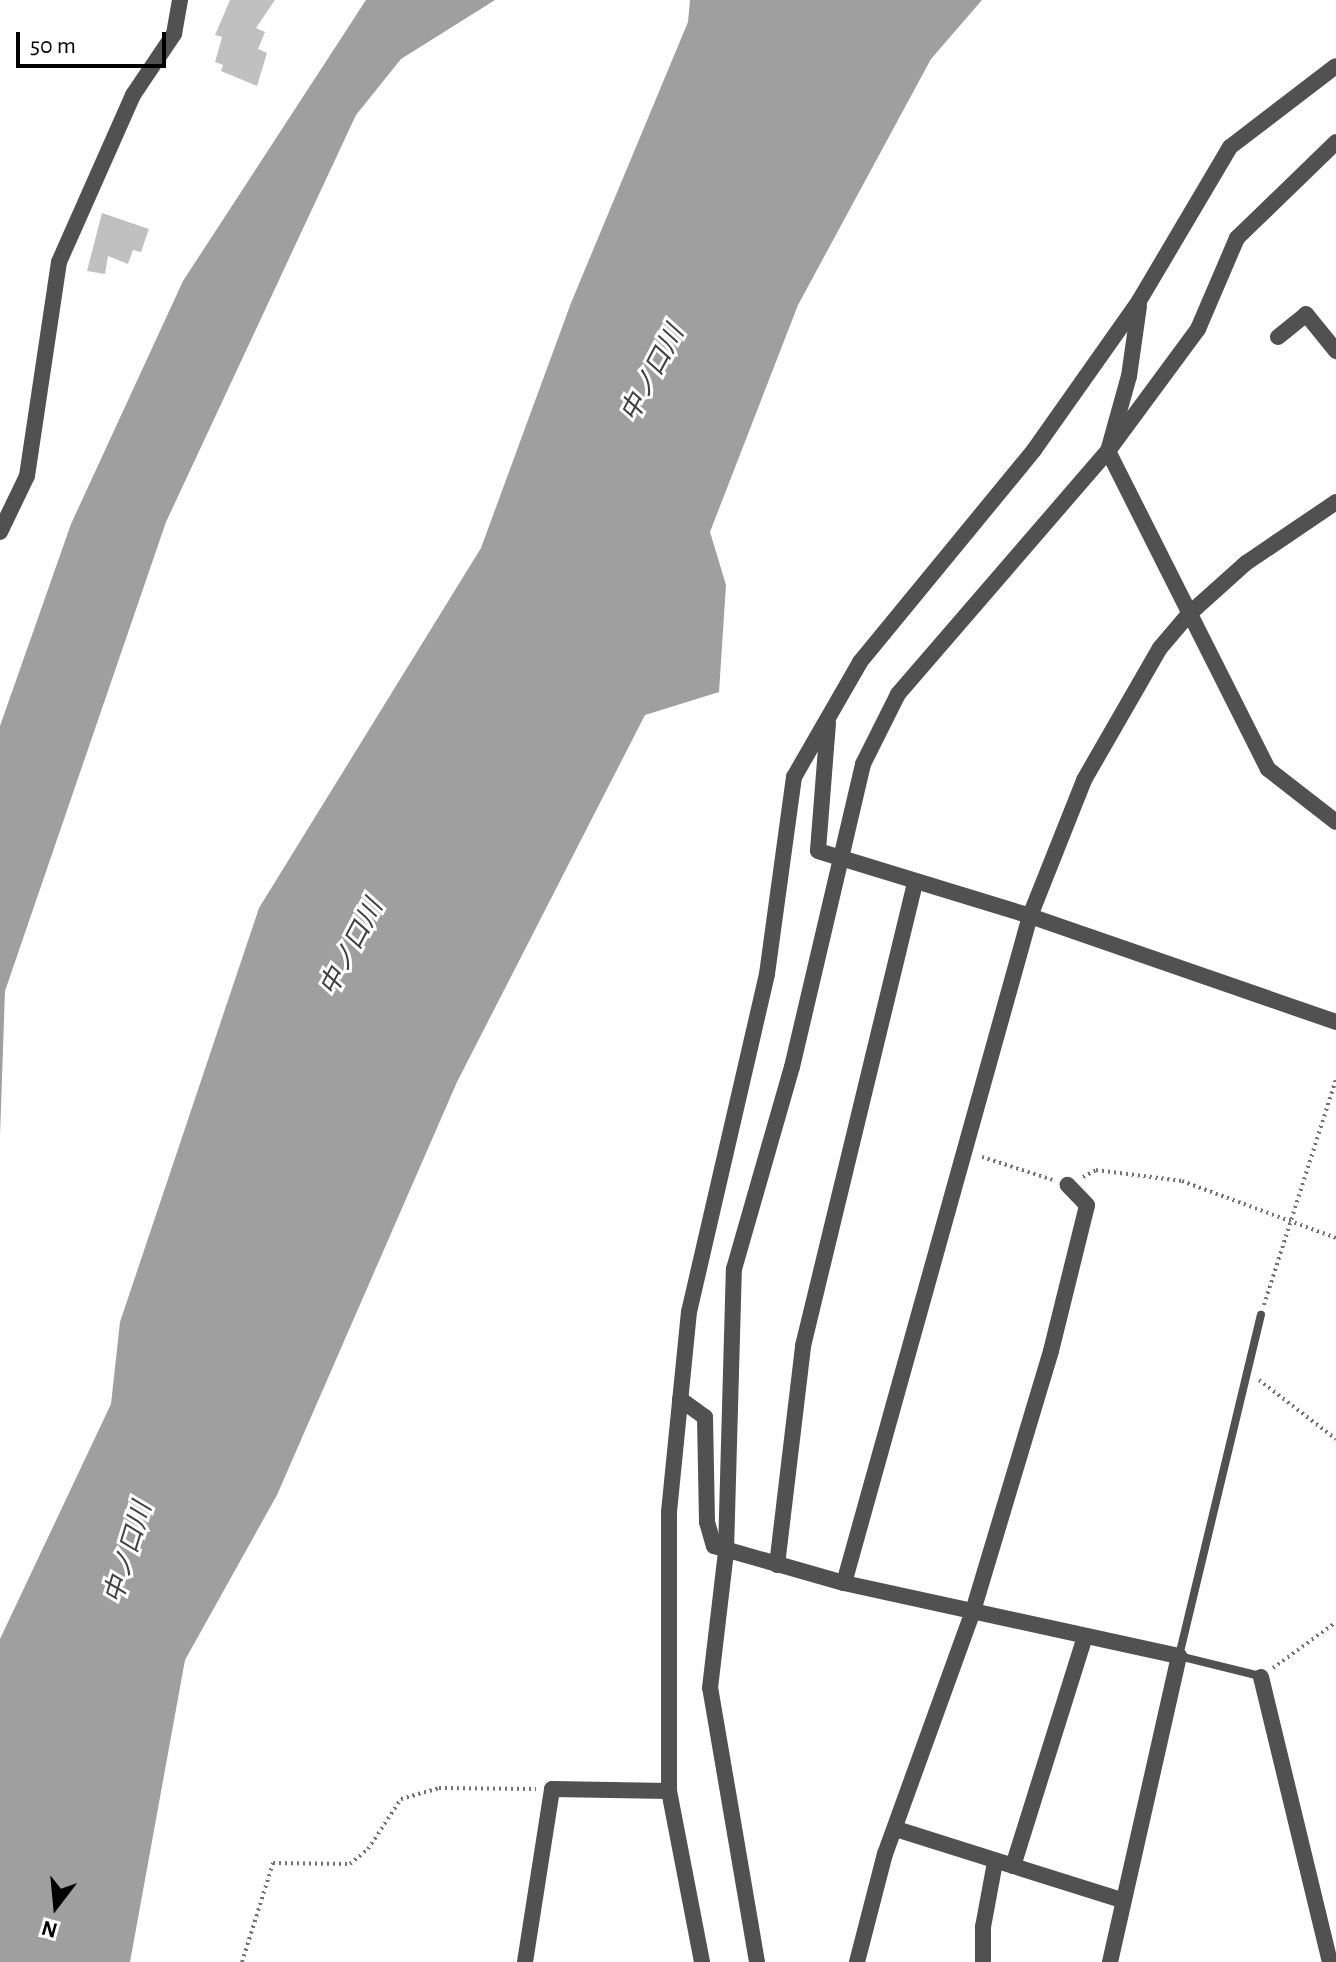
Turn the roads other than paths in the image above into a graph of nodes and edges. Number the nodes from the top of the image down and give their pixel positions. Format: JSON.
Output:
{"nodes":[{"id":1,"x":180,"y":0,"type":"edge"},
{"id":2,"x":1336,"y":66,"type":"edge"},
{"id":3,"x":1336,"y":142,"type":"edge"},
{"id":4,"x":1139,"y":301,"type":"junction"},
{"id":5,"x":1278,"y":337,"type":"dead end"},
{"id":6,"x":1336,"y":351,"type":"edge"},
{"id":7,"x":1108,"y":451,"type":"junction"},
{"id":8,"x":1336,"y":502,"type":"edge"},
{"id":9,"x":0,"y":532,"type":"edge"},
{"id":10,"x":1188,"y":615,"type":"junction"},
{"id":11,"x":828,"y":719,"type":"junction"},
{"id":12,"x":1336,"y":822,"type":"edge"},
{"id":13,"x":843,"y":859,"type":"junction"},
{"id":14,"x":915,"y":882,"type":"junction"},
{"id":15,"x":1030,"y":916,"type":"junction"},
{"id":16,"x":1336,"y":1022,"type":"edge"},
{"id":17,"x":1068,"y":1185,"type":"road end"},
{"id":18,"x":1261,"y":1315,"type":"road end"},
{"id":19,"x":680,"y":1399,"type":"junction"},
{"id":20,"x":726,"y":1551,"type":"junction"},
{"id":21,"x":777,"y":1565,"type":"junction"},
{"id":22,"x":844,"y":1583,"type":"junction"},
{"id":23,"x":973,"y":1611,"type":"junction"},
{"id":24,"x":1085,"y":1636,"type":"junction"},
{"id":25,"x":1179,"y":1656,"type":"junction"},
{"id":26,"x":1261,"y":1677,"type":"joint"},
{"id":27,"x":669,"y":1791,"type":"junction"},
{"id":28,"x":896,"y":1829,"type":"junction"},
{"id":29,"x":995,"y":1862,"type":"junction"},
{"id":30,"x":1013,"y":1866,"type":"junction"},
{"id":31,"x":1121,"y":1900,"type":"junction"},
{"id":32,"x":525,"y":1962,"type":"edge"},
{"id":33,"x":702,"y":1962,"type":"edge"},
{"id":34,"x":757,"y":1962,"type":"edge"},
{"id":35,"x":857,"y":1962,"type":"edge"},
{"id":36,"x":983,"y":1962,"type":"edge"},
{"id":37,"x":1110,"y":1962,"type":"edge"},
{"id":38,"x":1330,"y":1962,"type":"edge"}],
"edges":[{"from":1,"to":9,"type":"street"},
{"from":2,"to":4,"type":"street"},
{"from":3,"to":7,"type":"street"},
{"from":4,"to":7,"type":"street"},
{"from":4,"to":11,"type":"street"},
{"from":5,"to":6,"type":"street"},
{"from":7,"to":10,"type":"street"},
{"from":7,"to":13,"type":"street"},
{"from":8,"to":10,"type":"street"},
{"from":10,"to":12,"type":"street"},
{"from":10,"to":15,"type":"street"},
{"from":11,"to":13,"type":"street"},
{"from":11,"to":19,"type":"street"},
{"from":13,"to":14,"type":"street"},
{"from":13,"to":20,"type":"street"},
{"from":14,"to":15,"type":"street"},
{"from":14,"to":21,"type":"street"},
{"from":15,"to":16,"type":"street"},
{"from":15,"to":22,"type":"street"},
{"from":17,"to":23,"type":"street"},
{"from":18,"to":25,"type":"lane"},
{"from":19,"to":20,"type":"street"},
{"from":19,"to":27,"type":"street"},
{"from":20,"to":21,"type":"street"},
{"from":20,"to":34,"type":"street"},
{"from":21,"to":22,"type":"street"},
{"from":22,"to":23,"type":"street"},
{"from":23,"to":24,"type":"street"},
{"from":23,"to":28,"type":"street"},
{"from":24,"to":25,"type":"street"},
{"from":24,"to":30,"type":"street"},
{"from":25,"to":26,"type":"lane"},
{"from":25,"to":31,"type":"street"},
{"from":26,"to":38,"type":"street"},
{"from":27,"to":32,"type":"street"},
{"from":27,"to":33,"type":"street"},
{"from":28,"to":29,"type":"street"},
{"from":28,"to":35,"type":"street"},
{"from":29,"to":30,"type":"street"},
{"from":29,"to":36,"type":"street"},
{"from":30,"to":31,"type":"street"},
{"from":31,"to":37,"type":"street"}]}
